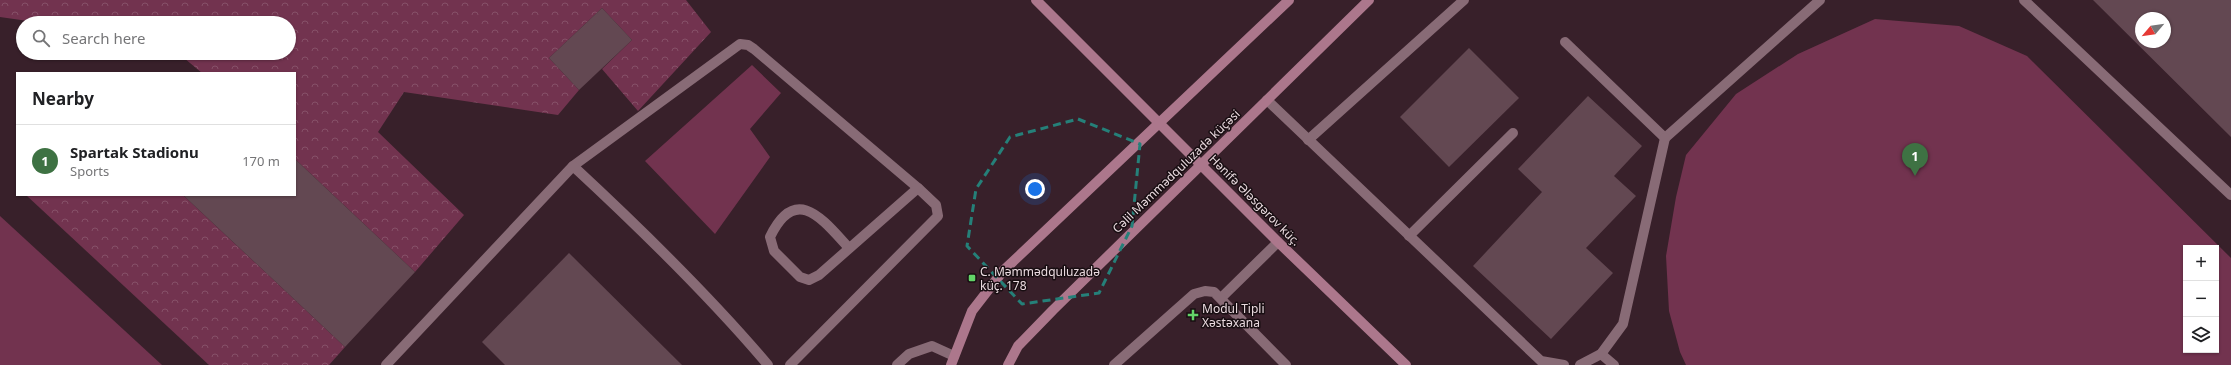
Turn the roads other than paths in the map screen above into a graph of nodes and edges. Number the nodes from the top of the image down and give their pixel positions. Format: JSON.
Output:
{"nodes":[{"id":1,"x":1036,"y":0,"type":"edge"},
{"id":2,"x":1289,"y":0,"type":"edge"},
{"id":3,"x":1369,"y":0,"type":"edge"},
{"id":4,"x":1464,"y":0,"type":"edge"},
{"id":5,"x":1820,"y":0,"type":"edge"},
{"id":6,"x":2024,"y":0,"type":"edge"},
{"id":7,"x":1564,"y":42,"type":"dead end"},
{"id":8,"x":1267,"y":100,"type":"junction"},
{"id":9,"x":1160,"y":124,"type":"junction"},
{"id":10,"x":1513,"y":133,"type":"dead end"},
{"id":11,"x":1665,"y":138,"type":"junction"},
{"id":12,"x":1308,"y":140,"type":"junction"},
{"id":13,"x":1201,"y":164,"type":"junction"},
{"id":14,"x":572,"y":166,"type":"junction"},
{"id":15,"x":918,"y":188,"type":"junction"},
{"id":16,"x":2231,"y":194,"type":"edge"},
{"id":17,"x":1409,"y":236,"type":"junction"},
{"id":18,"x":1278,"y":242,"type":"junction"},
{"id":19,"x":849,"y":248,"type":"junction"},
{"id":20,"x":1221,"y":298,"type":"junction"},
{"id":21,"x":1601,"y":354,"type":"junction"},
{"id":22,"x":952,"y":360,"type":"edge"},
{"id":23,"x":386,"y":365,"type":"edge"},
{"id":24,"x":768,"y":365,"type":"edge"},
{"id":25,"x":790,"y":365,"type":"edge"},
{"id":26,"x":897,"y":365,"type":"edge"},
{"id":27,"x":1008,"y":365,"type":"edge"},
{"id":28,"x":1114,"y":365,"type":"edge"},
{"id":29,"x":1286,"y":365,"type":"edge"},
{"id":30,"x":1406,"y":365,"type":"edge"},
{"id":31,"x":1564,"y":365,"type":"edge"},
{"id":32,"x":1580,"y":365,"type":"edge"},
{"id":33,"x":1614,"y":365,"type":"edge"}],
"edges":[{"from":1,"to":9,"type":"main road","name":"Hənifə Ələsgərov küç."},
{"from":2,"to":9,"type":"main road"},
{"from":3,"to":8,"type":"main road","name":"Cəlil Məmmədquluzadə küçəsi"},
{"from":4,"to":12,"type":"lane"},
{"from":5,"to":11,"type":"lane"},
{"from":6,"to":16,"type":"lane"},
{"from":7,"to":11,"type":"lane"},
{"from":8,"to":12,"type":"lane"},
{"from":8,"to":13,"type":"main road","name":"Cəlil Məmmədquluzadə küçəsi"},
{"from":9,"to":13,"type":"main road","name":"Hənifə Ələsgərov küç."},
{"from":9,"to":22,"type":"main road"},
{"from":10,"to":17,"type":"lane"},
{"from":11,"to":21,"type":"lane"},
{"from":12,"to":17,"type":"lane"},
{"from":13,"to":18,"type":"main road","name":"Hənifə Ələsgərov küç."},
{"from":13,"to":27,"type":"main road","name":"Cəlil Məmmədquluzadə küçəsi"},
{"from":14,"to":15,"type":"lane"},
{"from":14,"to":23,"type":"lane"},
{"from":14,"to":24,"type":"lane"},
{"from":15,"to":19,"type":"lane"},
{"from":15,"to":25,"type":"lane"},
{"from":17,"to":31,"type":"lane"},
{"from":18,"to":20,"type":"lane"},
{"from":18,"to":30,"type":"main road","name":"Hənifə Ələsgərov küç."},
{"from":19,"to":19,"type":"lane"},
{"from":20,"to":28,"type":"lane"},
{"from":20,"to":29,"type":"lane"},
{"from":21,"to":32,"type":"lane"},
{"from":21,"to":33,"type":"lane"},
{"from":22,"to":26,"type":"lane"}]}
